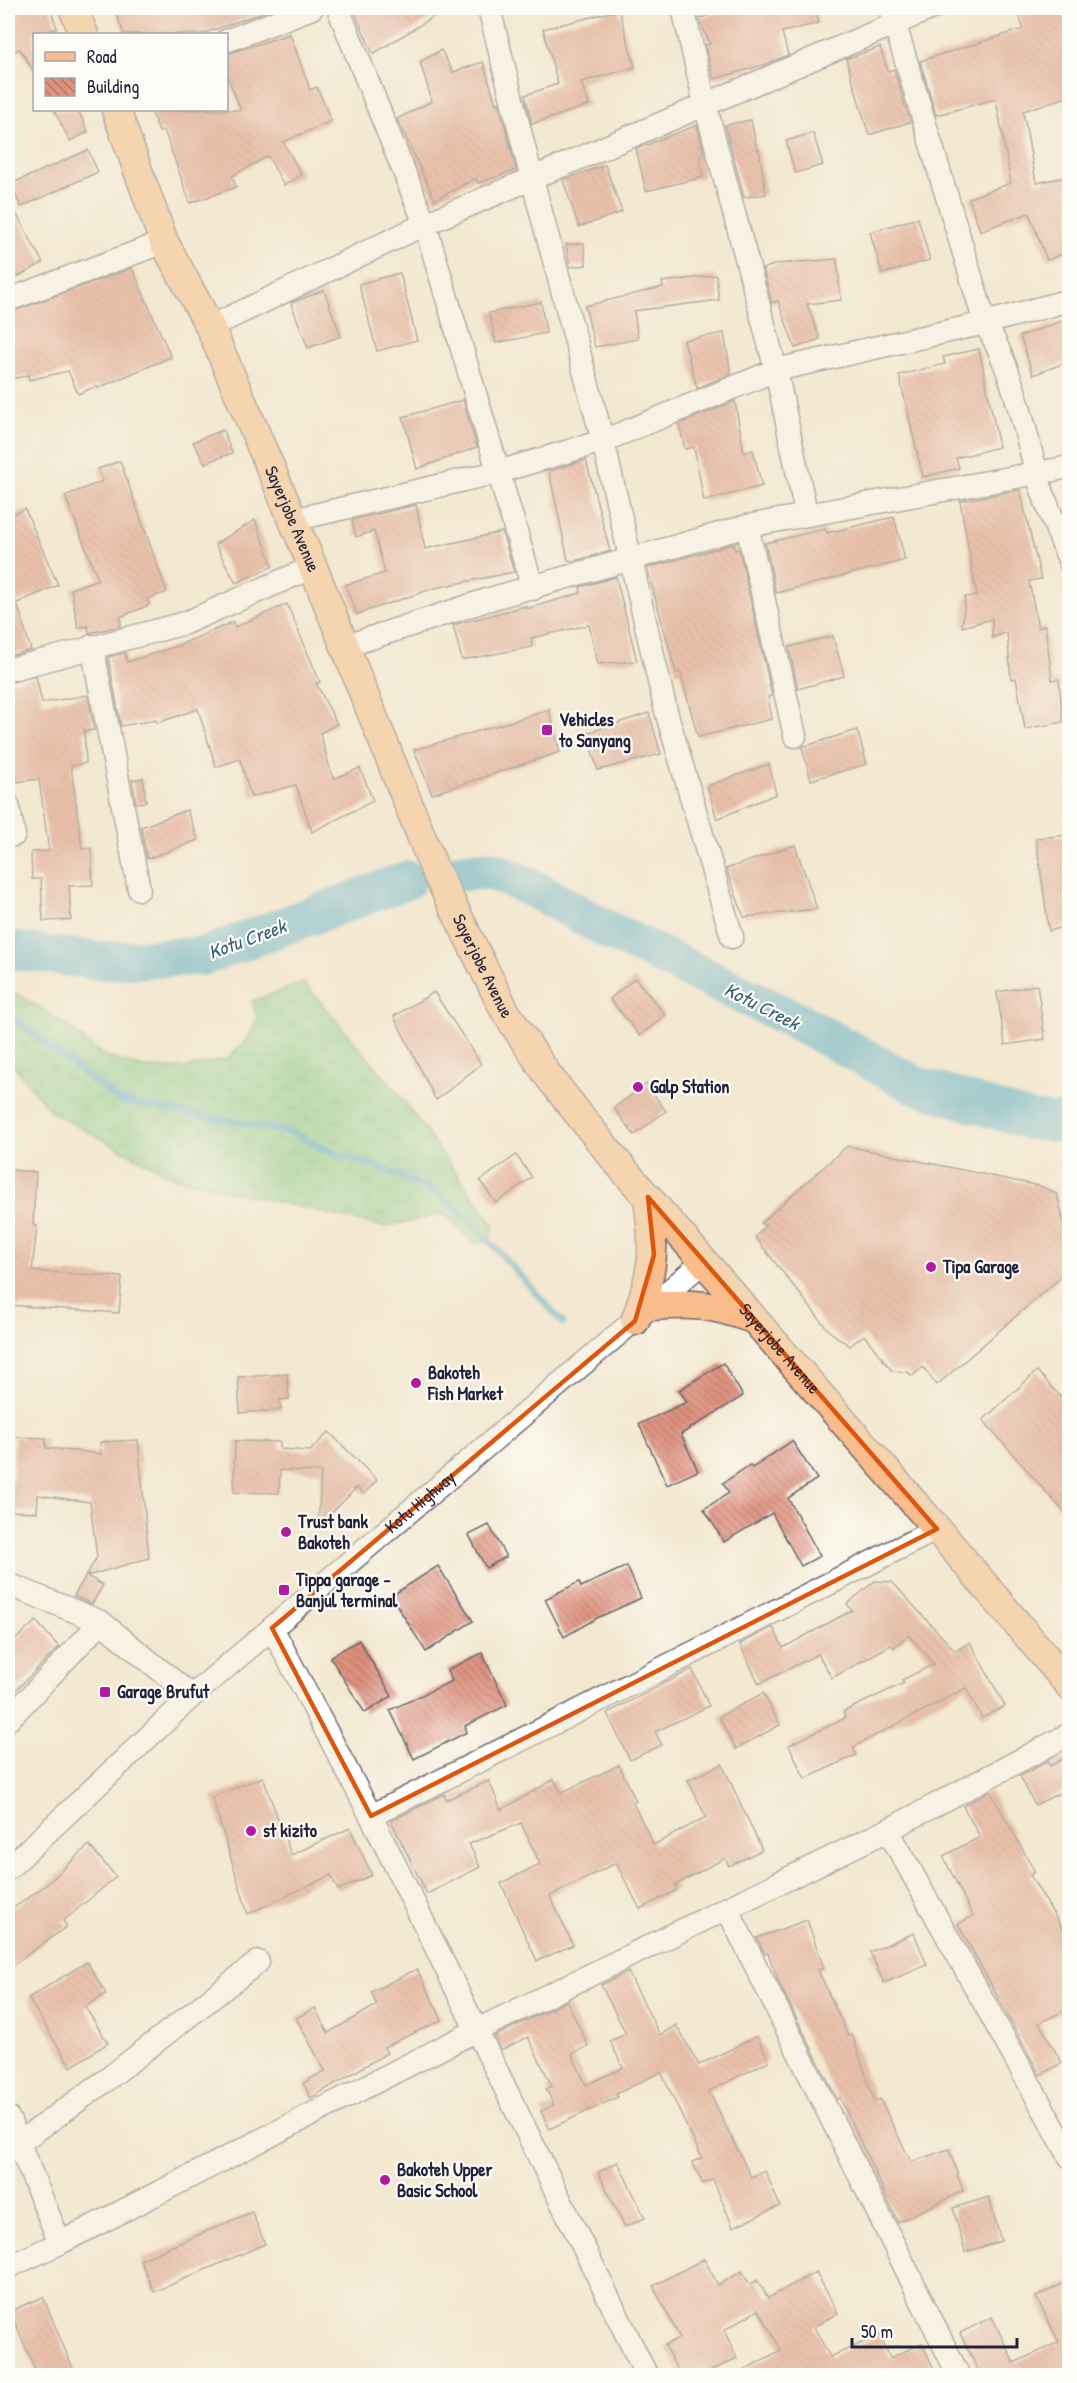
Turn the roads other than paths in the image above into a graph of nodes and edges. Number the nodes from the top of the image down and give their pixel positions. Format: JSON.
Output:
{"nodes":[{"id":1,"x":73,"y":8,"type":"edge"},
{"id":2,"x":312,"y":8,"type":"edge"},
{"id":3,"x":338,"y":8,"type":"edge"},
{"id":4,"x":489,"y":8,"type":"edge"},
{"id":5,"x":683,"y":8,"type":"edge"},
{"id":6,"x":932,"y":8,"type":"edge"},
{"id":7,"x":892,"y":15,"type":"edge"},
{"id":8,"x":84,"y":33,"type":"edge"},
{"id":9,"x":228,"y":40,"type":"edge"},
{"id":10,"x":705,"y":104,"type":"junction"},
{"id":11,"x":116,"y":111,"type":"edge"},
{"id":12,"x":532,"y":180,"type":"junction"},
{"id":13,"x":424,"y":224,"type":"junction"},
{"id":14,"x":164,"y":242,"type":"junction"},
{"id":15,"x":8,"y":300,"type":"edge"},
{"id":16,"x":1070,"y":300,"type":"edge"},
{"id":17,"x":985,"y":322,"type":"junction"},
{"id":18,"x":210,"y":327,"type":"junction"},
{"id":19,"x":776,"y":370,"type":"junction"},
{"id":20,"x":603,"y":441,"type":"junction"},
{"id":21,"x":1070,"y":467,"type":"edge"},
{"id":22,"x":498,"y":472,"type":"junction"},
{"id":23,"x":1036,"y":473,"type":"junction"},
{"id":24,"x":806,"y":513,"type":"junction"},
{"id":25,"x":293,"y":520,"type":"junction"},
{"id":26,"x":747,"y":526,"type":"junction"},
{"id":27,"x":631,"y":560,"type":"junction"},
{"id":28,"x":1070,"y":562,"type":"edge"},
{"id":29,"x":313,"y":567,"type":"junction"},
{"id":30,"x":533,"y":589,"type":"junction"},
{"id":31,"x":92,"y":646,"type":"junction"},
{"id":32,"x":343,"y":647,"type":"junction"},
{"id":33,"x":8,"y":670,"type":"edge"},
{"id":34,"x":795,"y":736,"type":"dead end"},
{"id":35,"x":8,"y":806,"type":"edge"},
{"id":36,"x":14,"y":835,"type":"dead end"},
{"id":37,"x":139,"y":889,"type":"dead end"},
{"id":38,"x":732,"y":937,"type":"dead end"},
{"id":39,"x":648,"y":1197,"type":"junction"},
{"id":40,"x":703,"y":1262,"type":"junction"},
{"id":41,"x":644,"y":1313,"type":"junction"},
{"id":42,"x":753,"y":1319,"type":"junction"},
{"id":43,"x":937,"y":1529,"type":"junction"},
{"id":44,"x":8,"y":1584,"type":"edge"},
{"id":45,"x":101,"y":1622,"type":"junction"},
{"id":46,"x":272,"y":1628,"type":"junction"},
{"id":47,"x":1070,"y":1686,"type":"edge"},
{"id":48,"x":192,"y":1696,"type":"junction"},
{"id":49,"x":8,"y":1720,"type":"edge"},
{"id":50,"x":1070,"y":1734,"type":"edge"},
{"id":51,"x":371,"y":1816,"type":"junction"},
{"id":52,"x":888,"y":1830,"type":"junction"},
{"id":53,"x":8,"y":1869,"type":"edge"},
{"id":54,"x":727,"y":1908,"type":"junction"},
{"id":55,"x":258,"y":1962,"type":"dead end"},
{"id":56,"x":475,"y":2031,"type":"junction"},
{"id":57,"x":8,"y":2117,"type":"edge"},
{"id":58,"x":20,"y":2142,"type":"junction"},
{"id":59,"x":1070,"y":2157,"type":"edge"},
{"id":60,"x":60,"y":2243,"type":"junction"},
{"id":61,"x":8,"y":2267,"type":"edge"},
{"id":62,"x":647,"y":2376,"type":"edge"},
{"id":63,"x":959,"y":2376,"type":"edge"}],
"edges":[{"from":1,"to":8,"type":"main road"},
{"from":2,"to":9,"type":"street"},
{"from":3,"to":13,"type":"street"},
{"from":4,"to":12,"type":"street"},
{"from":5,"to":10,"type":"street"},
{"from":6,"to":7,"type":"street"},
{"from":7,"to":10,"type":"street"},
{"from":7,"to":17,"type":"street"},
{"from":10,"to":12,"type":"street"},
{"from":10,"to":19,"type":"street"},
{"from":11,"to":14,"type":"main road","name":"Sayerjobe Avenue"},
{"from":12,"to":13,"type":"street"},
{"from":12,"to":20,"type":"street"},
{"from":13,"to":18,"type":"street"},
{"from":13,"to":22,"type":"street"},
{"from":14,"to":15,"type":"street"},
{"from":14,"to":18,"type":"main road","name":"Sayerjobe Avenue"},
{"from":16,"to":17,"type":"street"},
{"from":17,"to":19,"type":"street"},
{"from":17,"to":23,"type":"street"},
{"from":18,"to":25,"type":"main road","name":"Sayerjobe Avenue"},
{"from":19,"to":20,"type":"street"},
{"from":19,"to":24,"type":"street"},
{"from":20,"to":22,"type":"street"},
{"from":20,"to":27,"type":"street"},
{"from":21,"to":23,"type":"street"},
{"from":22,"to":25,"type":"street"},
{"from":22,"to":30,"type":"street"},
{"from":23,"to":24,"type":"street"},
{"from":23,"to":28,"type":"street"},
{"from":24,"to":26,"type":"street"},
{"from":25,"to":29,"type":"main road","name":"Sayerjobe Avenue"},
{"from":26,"to":27,"type":"street"},
{"from":26,"to":34,"type":"street"},
{"from":27,"to":30,"type":"street"},
{"from":27,"to":38,"type":"street"},
{"from":29,"to":31,"type":"street"},
{"from":29,"to":32,"type":"main road","name":"Sayerjobe Avenue"},
{"from":30,"to":32,"type":"street"},
{"from":31,"to":33,"type":"street"},
{"from":31,"to":37,"type":"street"},
{"from":32,"to":39,"type":"main road","name":"Sayerjobe Avenue"},
{"from":35,"to":36,"type":"street"},
{"from":39,"to":40,"type":"main road","name":"Sayerjobe Avenue"},
{"from":39,"to":41,"type":"main road"},
{"from":40,"to":41,"type":"street","name":"Kotu Highway"},
{"from":40,"to":42,"type":"main road","name":"Sayerjobe Avenue"},
{"from":41,"to":42,"type":"main road"},
{"from":41,"to":46,"type":"street","name":"Kotu Highway"},
{"from":42,"to":43,"type":"main road","name":"Sayerjobe Avenue"},
{"from":43,"to":47,"type":"main road","name":"Sayerjobe Avenue"},
{"from":43,"to":51,"type":"street"},
{"from":44,"to":45,"type":"street"},
{"from":45,"to":48,"type":"street"},
{"from":45,"to":49,"type":"street"},
{"from":46,"to":48,"type":"street","name":"Kotu Highway"},
{"from":46,"to":51,"type":"street"},
{"from":48,"to":53,"type":"street","name":"Kotu Highway"},
{"from":50,"to":52,"type":"street"},
{"from":51,"to":56,"type":"street"},
{"from":52,"to":54,"type":"street"},
{"from":52,"to":59,"type":"street"},
{"from":54,"to":56,"type":"street"},
{"from":54,"to":63,"type":"street"},
{"from":55,"to":58,"type":"street"},
{"from":56,"to":60,"type":"street"},
{"from":56,"to":62,"type":"street"},
{"from":57,"to":58,"type":"street"},
{"from":58,"to":60,"type":"street"},
{"from":60,"to":61,"type":"street"}]}
